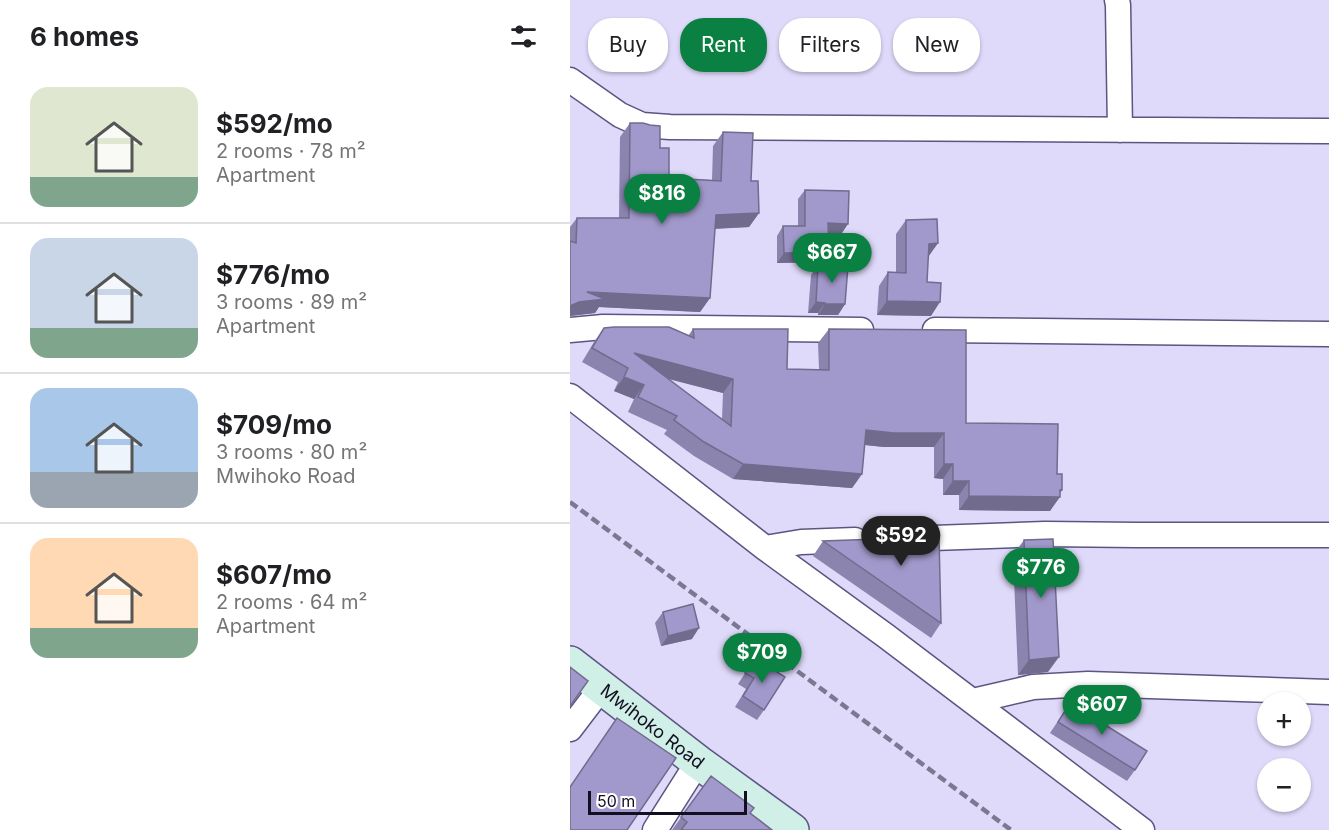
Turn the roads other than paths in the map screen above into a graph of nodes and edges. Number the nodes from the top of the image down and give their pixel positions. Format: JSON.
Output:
{"nodes":[{"id":1,"x":1117,"y":0,"type":"edge"},
{"id":2,"x":570,"y":80,"type":"edge"},
{"id":3,"x":1120,"y":130,"type":"junction"},
{"id":4,"x":1329,"y":131,"type":"edge"},
{"id":5,"x":570,"y":330,"type":"edge"},
{"id":6,"x":889,"y":330,"type":"edge"},
{"id":7,"x":912,"y":330,"type":"edge"},
{"id":8,"x":1329,"y":334,"type":"edge"},
{"id":9,"x":570,"y":396,"type":"edge"},
{"id":10,"x":1329,"y":535,"type":"edge"},
{"id":11,"x":765,"y":548,"type":"junction"},
{"id":12,"x":570,"y":663,"type":"edge"},
{"id":13,"x":602,"y":687,"type":"junction"},
{"id":14,"x":1329,"y":692,"type":"edge"},
{"id":15,"x":974,"y":701,"type":"junction"},
{"id":16,"x":570,"y":729,"type":"edge"},
{"id":17,"x":698,"y":762,"type":"junction"},
{"id":18,"x":1128,"y":826,"type":"edge"},
{"id":19,"x":655,"y":830,"type":"edge"},
{"id":20,"x":792,"y":830,"type":"edge"}],
"edges":[{"from":1,"to":3,"type":"street"},
{"from":2,"to":3,"type":"street"},
{"from":3,"to":4,"type":"street"},
{"from":5,"to":6,"type":"street"},
{"from":7,"to":8,"type":"street"},
{"from":9,"to":11,"type":"street"},
{"from":10,"to":11,"type":"street"},
{"from":11,"to":15,"type":"street"},
{"from":12,"to":13,"type":"street","name":"Mwihoko Road"},
{"from":13,"to":16,"type":"street"},
{"from":13,"to":17,"type":"street","name":"Mwihoko Road"},
{"from":14,"to":15,"type":"street"},
{"from":15,"to":18,"type":"street"},
{"from":17,"to":19,"type":"street"},
{"from":17,"to":20,"type":"street","name":"Mwihoko Road"}]}
